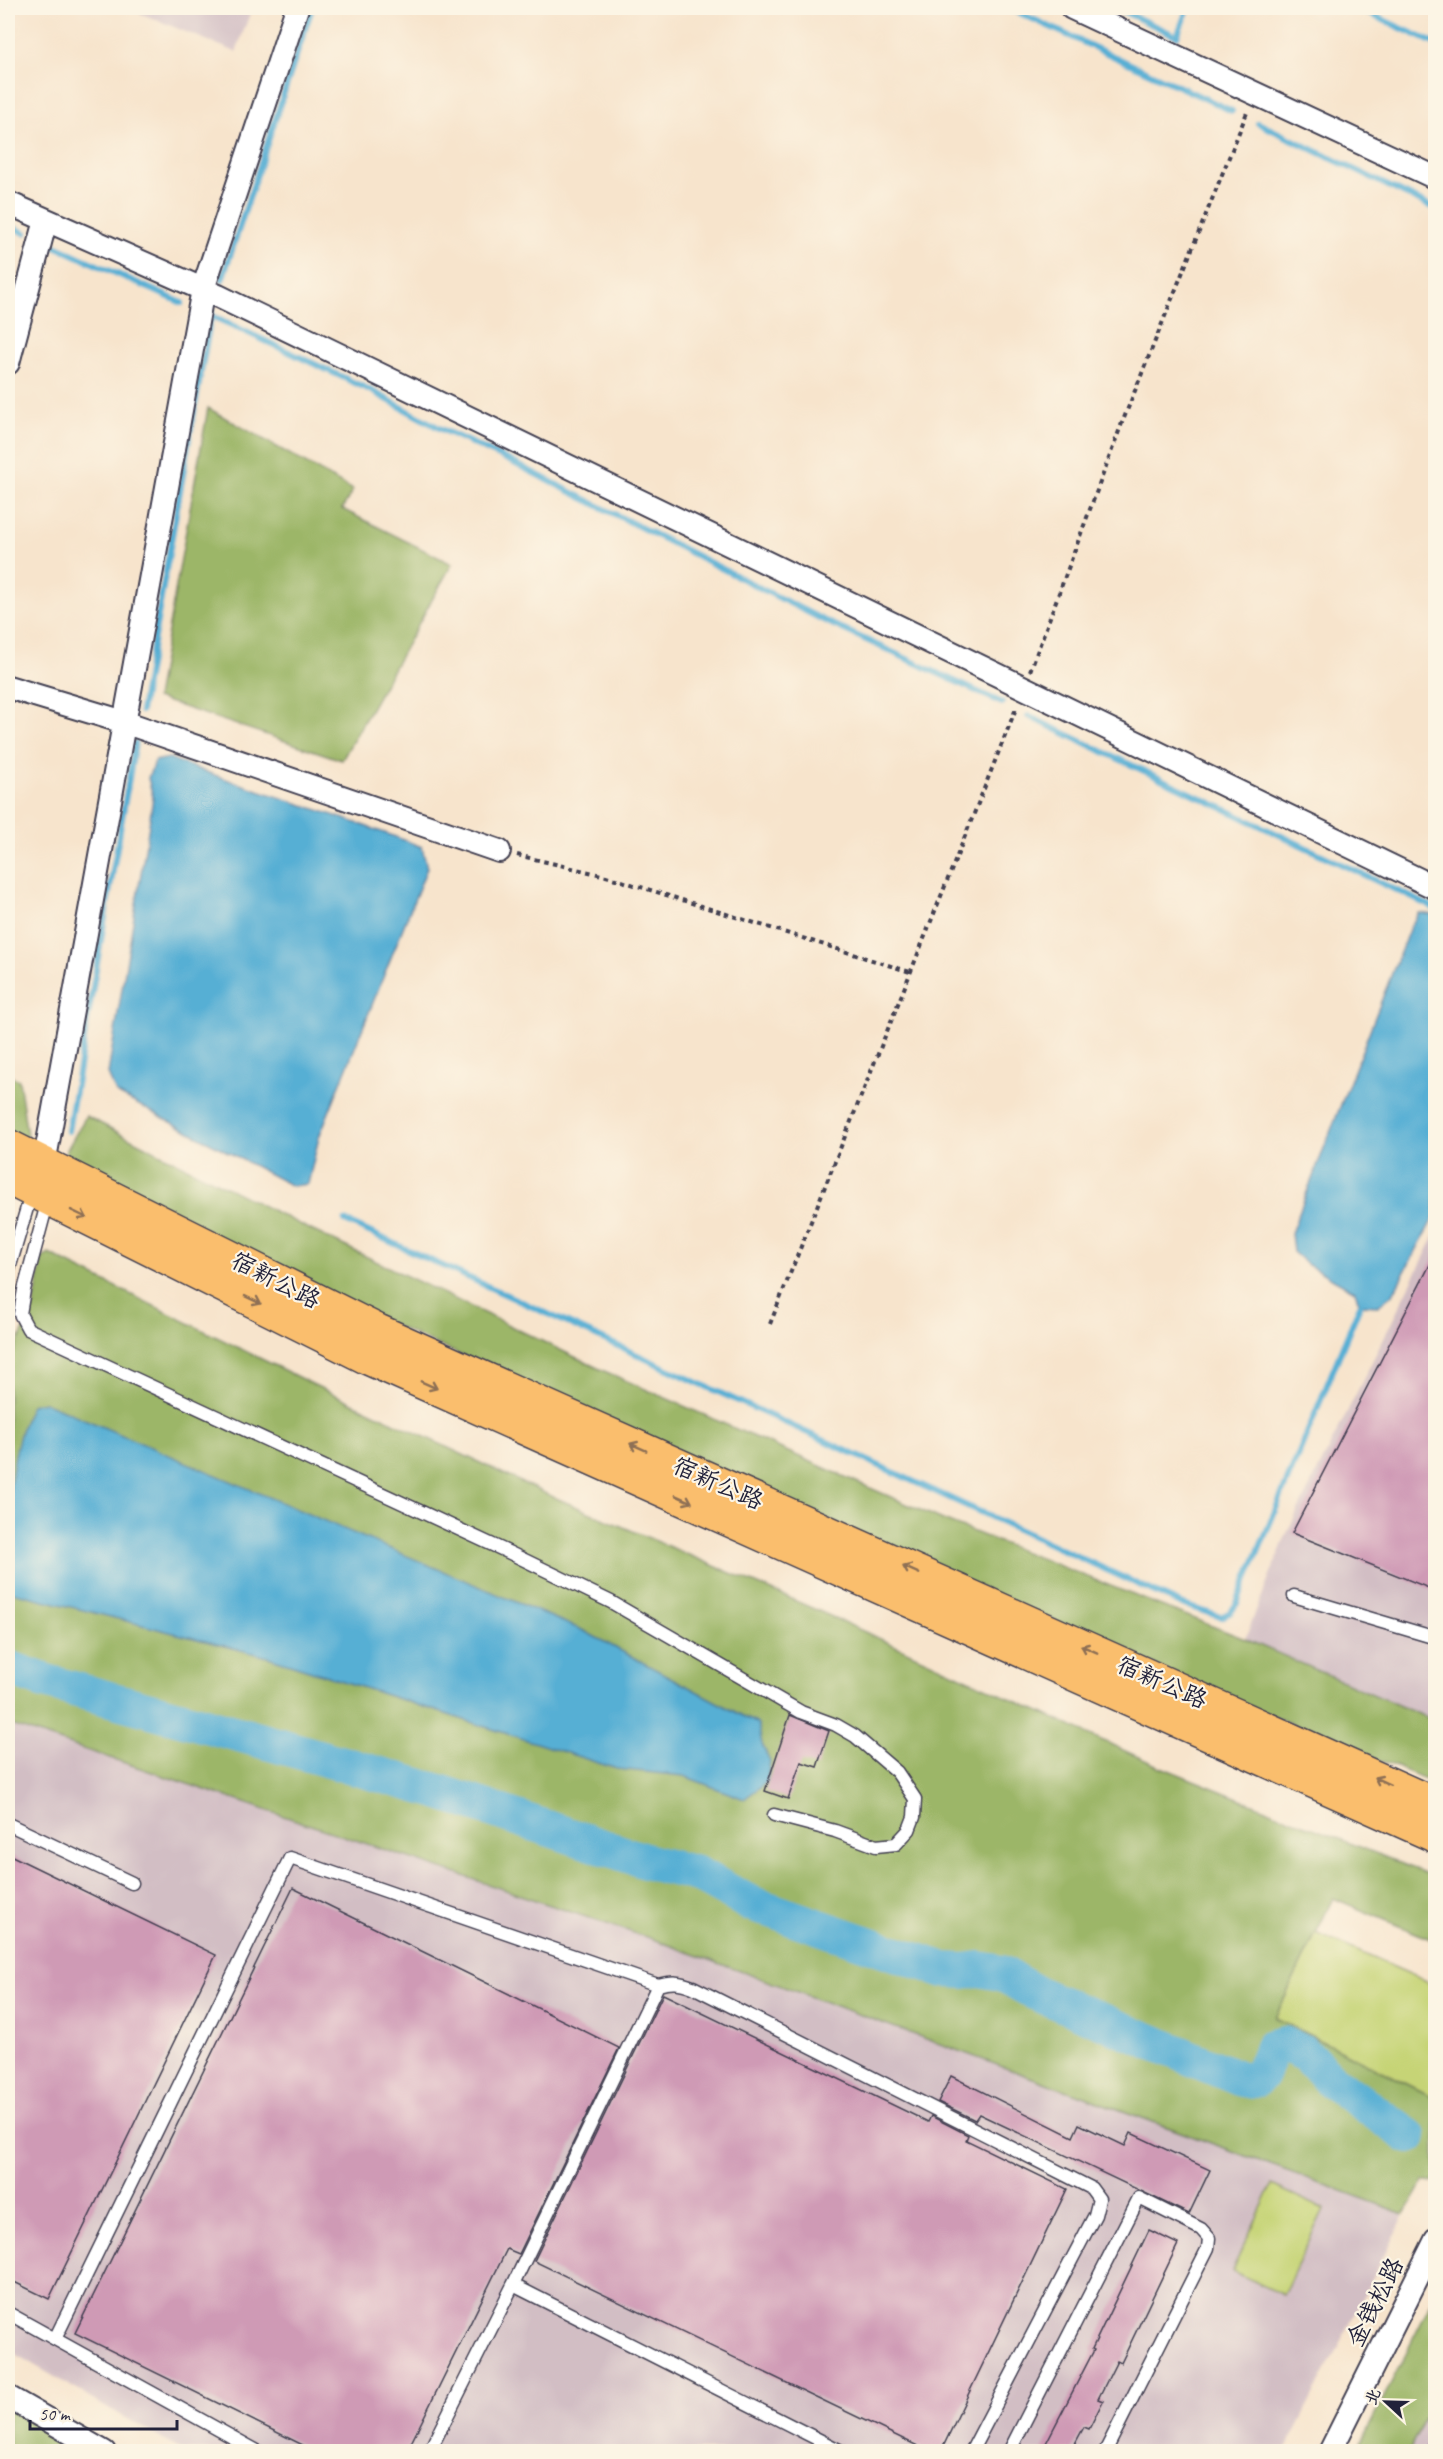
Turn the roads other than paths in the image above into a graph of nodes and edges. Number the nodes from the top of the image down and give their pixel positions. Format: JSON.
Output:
{"nodes":[{"id":1,"x":297,"y":8,"type":"edge"},
{"id":2,"x":1072,"y":8,"type":"edge"},
{"id":3,"x":1436,"y":178,"type":"edge"},
{"id":4,"x":8,"y":203,"type":"edge"},
{"id":5,"x":46,"y":220,"type":"junction"},
{"id":6,"x":203,"y":289,"type":"junction"},
{"id":7,"x":8,"y":363,"type":"edge"},
{"id":8,"x":8,"y":687,"type":"edge"},
{"id":9,"x":124,"y":722,"type":"junction"},
{"id":10,"x":499,"y":851,"type":"road end"},
{"id":11,"x":1436,"y":888,"type":"edge"},
{"id":12,"x":8,"y":1146,"type":"edge"},
{"id":13,"x":33,"y":1183,"type":"edge"},
{"id":14,"x":8,"y":1272,"type":"edge"},
{"id":15,"x":1294,"y":1596,"type":"dead end"},
{"id":16,"x":1436,"y":1638,"type":"edge"},
{"id":17,"x":1436,"y":1805,"type":"edge"},
{"id":18,"x":774,"y":1815,"type":"dead end"},
{"id":19,"x":8,"y":1824,"type":"edge"},
{"id":20,"x":1436,"y":1836,"type":"edge"},
{"id":21,"x":132,"y":1883,"type":"dead end"},
{"id":22,"x":658,"y":1985,"type":"junction"},
{"id":23,"x":1436,"y":2240,"type":"edge"},
{"id":24,"x":513,"y":2285,"type":"junction"},
{"id":25,"x":8,"y":2313,"type":"edge"},
{"id":26,"x":55,"y":2339,"type":"junction"},
{"id":27,"x":8,"y":2397,"type":"edge"},
{"id":28,"x":1436,"y":2444,"type":"edge"},
{"id":29,"x":104,"y":2451,"type":"edge"},
{"id":30,"x":260,"y":2451,"type":"edge"},
{"id":31,"x":429,"y":2451,"type":"edge"},
{"id":32,"x":843,"y":2451,"type":"edge"},
{"id":33,"x":971,"y":2451,"type":"edge"},
{"id":34,"x":1009,"y":2451,"type":"edge"},
{"id":35,"x":1105,"y":2451,"type":"edge"},
{"id":36,"x":1330,"y":2451,"type":"edge"},
{"id":37,"x":1431,"y":2451,"type":"edge"}],
"edges":[{"from":1,"to":6,"type":"street"},
{"from":2,"to":3,"type":"street"},
{"from":4,"to":5,"type":"street"},
{"from":5,"to":6,"type":"street"},
{"from":5,"to":7,"type":"street"},
{"from":6,"to":9,"type":"street"},
{"from":6,"to":11,"type":"street"},
{"from":8,"to":9,"type":"street"},
{"from":9,"to":10,"type":"street"},
{"from":9,"to":13,"type":"street"},
{"from":12,"to":13,"type":"highway","name":"宿新公路"},
{"from":13,"to":14,"type":"lane"},
{"from":17,"to":13,"type":"highway","name":"宿新公路","one_way":true},
{"from":13,"to":18,"type":"lane"},
{"from":13,"to":20,"type":"highway","name":"宿新公路","one_way":true},
{"from":15,"to":16,"type":"lane"},
{"from":19,"to":21,"type":"lane"},
{"from":22,"to":24,"type":"lane"},
{"from":22,"to":26,"type":"lane"},
{"from":22,"to":33,"type":"lane"},
{"from":23,"to":36,"type":"street","name":"金钱松路"},
{"from":24,"to":31,"type":"lane"},
{"from":24,"to":32,"type":"lane"},
{"from":25,"to":26,"type":"lane"},
{"from":26,"to":30,"type":"lane"},
{"from":27,"to":29,"type":"street"},
{"from":28,"to":37,"type":"lane"},
{"from":34,"to":35,"type":"lane"}]}
